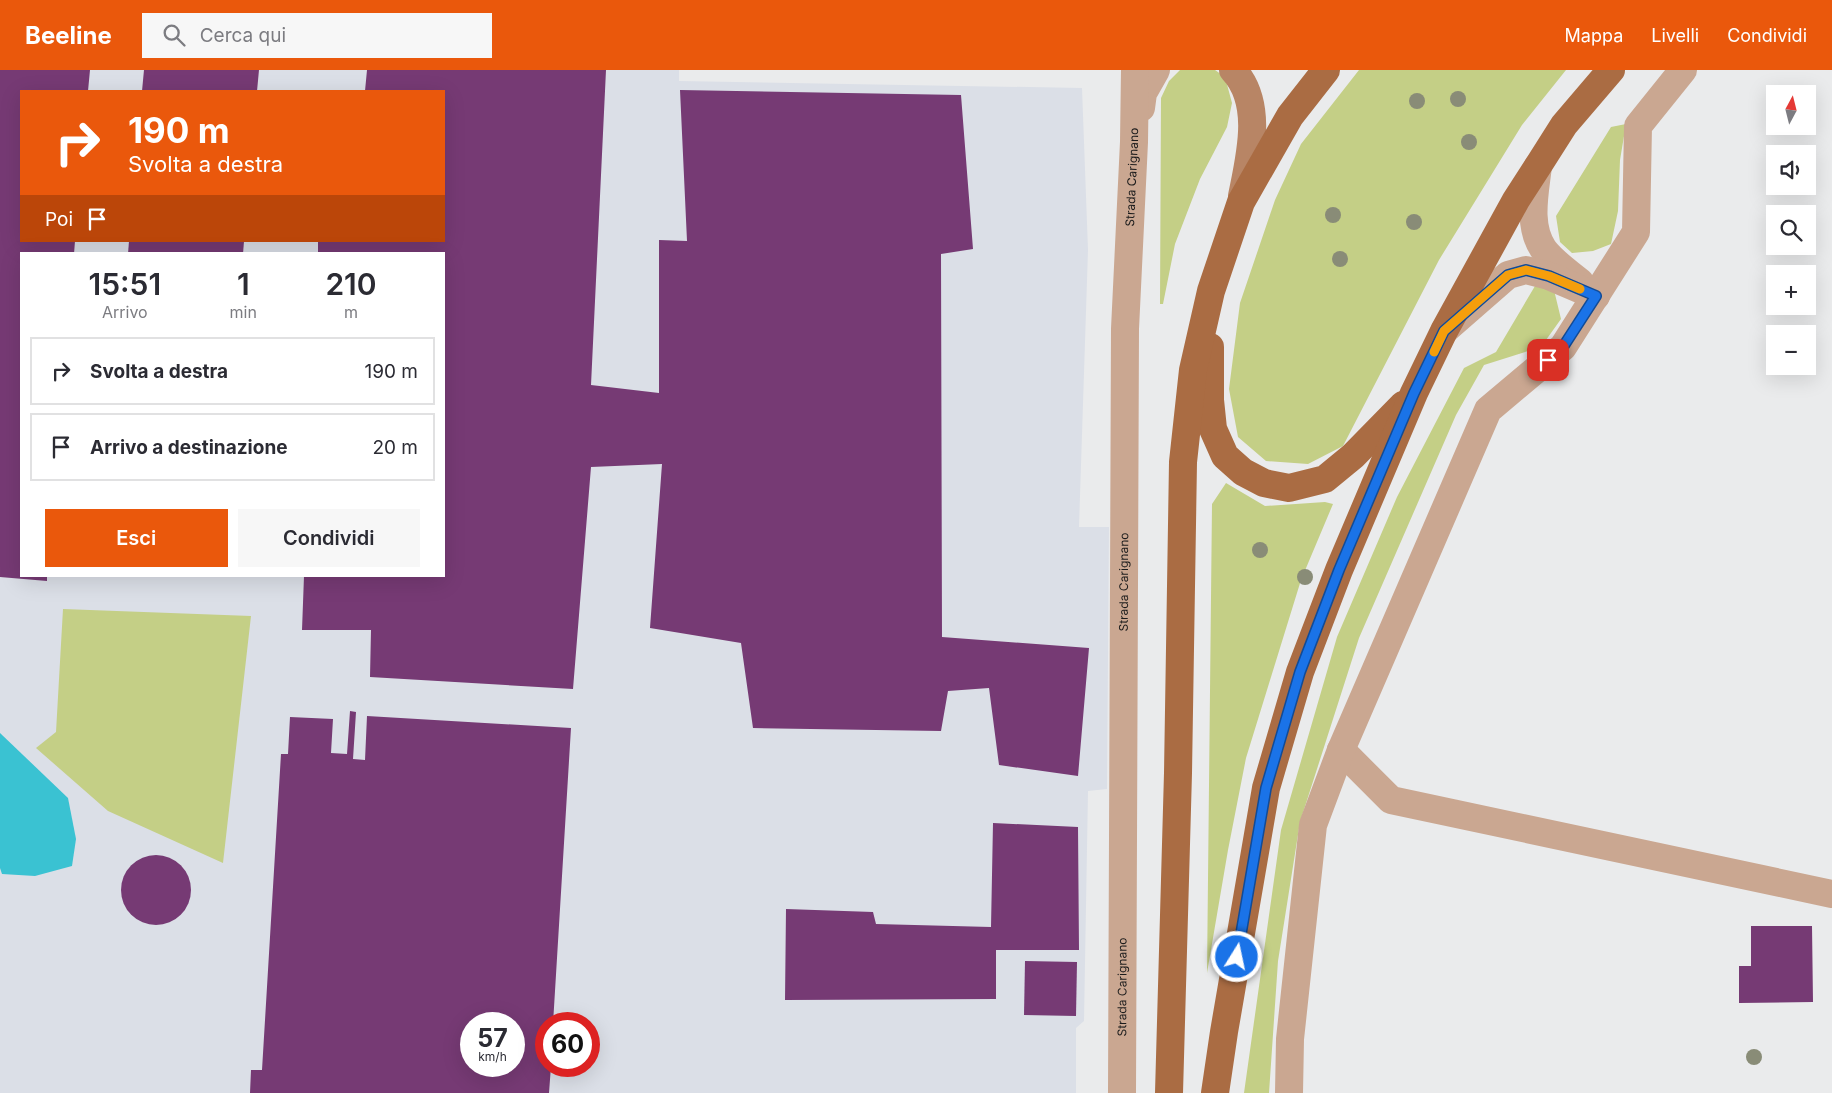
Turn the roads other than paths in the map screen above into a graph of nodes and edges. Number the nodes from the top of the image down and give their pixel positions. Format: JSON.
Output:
{"nodes":[{"id":1,"x":1135,"y":70,"type":"edge"},
{"id":2,"x":1156,"y":70,"type":"edge"},
{"id":3,"x":1233,"y":70,"type":"edge"},
{"id":4,"x":1326,"y":70,"type":"edge"},
{"id":5,"x":1594,"y":70,"type":"edge"},
{"id":6,"x":1611,"y":70,"type":"edge"},
{"id":7,"x":1683,"y":70,"type":"edge"},
{"id":8,"x":1564,"y":125,"type":"junction"},
{"id":9,"x":1134,"y":142,"type":"junction"},
{"id":10,"x":1538,"y":166,"type":"junction"},
{"id":11,"x":1241,"y":202,"type":"junction"},
{"id":12,"x":1211,"y":291,"type":"junction"},
{"id":13,"x":1596,"y":296,"type":"junction"},
{"id":14,"x":1444,"y":331,"type":"junction"},
{"id":15,"x":1414,"y":393,"type":"junction"},
{"id":16,"x":1341,"y":750,"type":"junction"},
{"id":17,"x":1832,"y":894,"type":"edge"},
{"id":18,"x":1122,"y":1093,"type":"edge"},
{"id":19,"x":1169,"y":1093,"type":"edge"},
{"id":20,"x":1215,"y":1093,"type":"edge"},
{"id":21,"x":1289,"y":1093,"type":"edge"}],
"edges":[{"from":1,"to":9,"type":"street","name":"Strada Carignano"},
{"from":2,"to":9,"type":"street"},
{"from":3,"to":11,"type":"street"},
{"from":4,"to":11,"type":"main road"},
{"from":5,"to":8,"type":"main road"},
{"from":6,"to":8,"type":"main road"},
{"from":7,"to":13,"type":"street"},
{"from":8,"to":10,"type":"main road"},
{"from":9,"to":18,"type":"street","name":"Strada Carignano"},
{"from":10,"to":13,"type":"street"},
{"from":10,"to":14,"type":"main road"},
{"from":11,"to":12,"type":"main road"},
{"from":12,"to":15,"type":"main road"},
{"from":12,"to":19,"type":"main road"},
{"from":13,"to":14,"type":"street"},
{"from":13,"to":16,"type":"street"},
{"from":14,"to":15,"type":"main road"},
{"from":15,"to":20,"type":"main road"},
{"from":16,"to":17,"type":"street"},
{"from":16,"to":21,"type":"street"}]}
